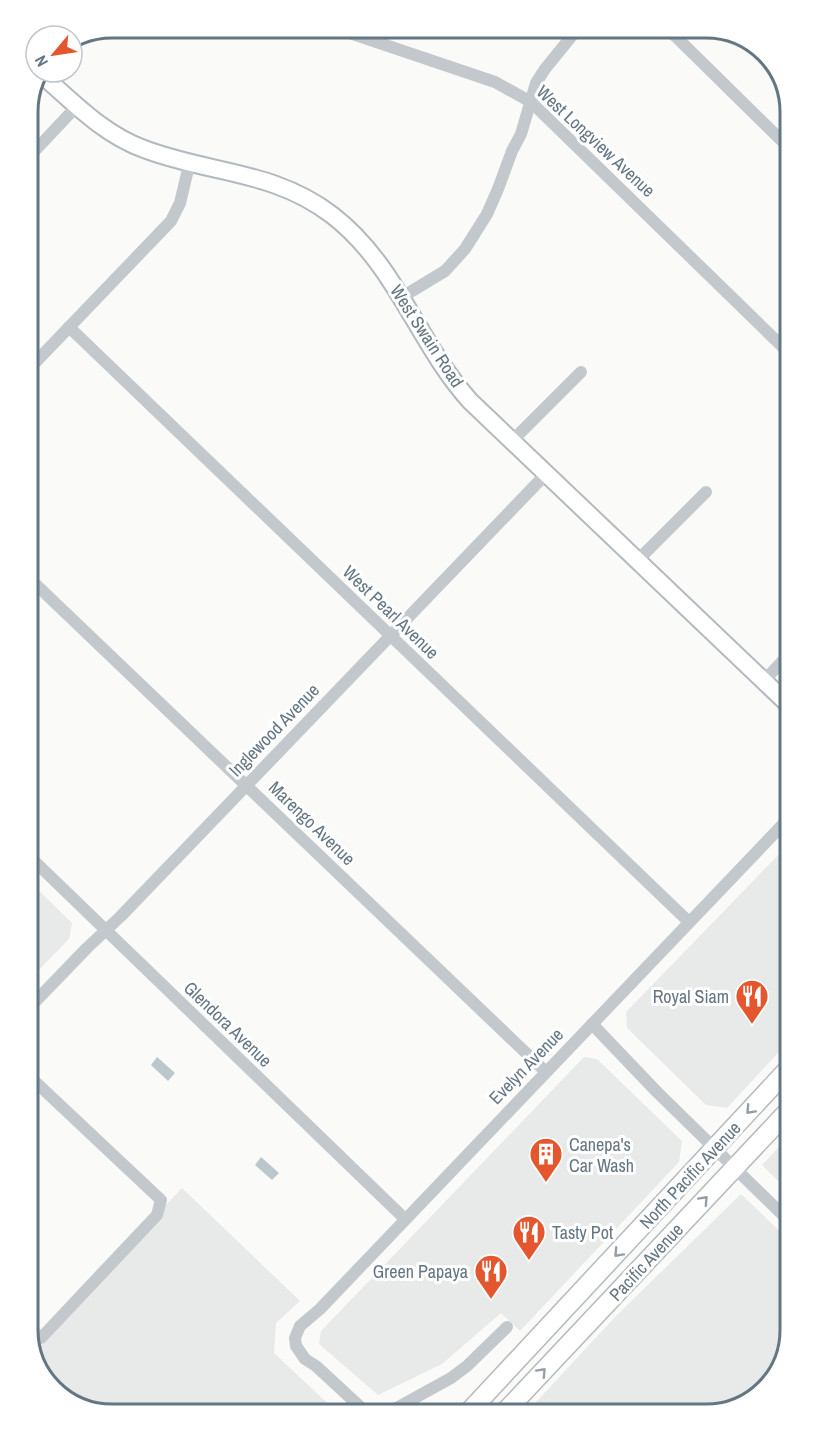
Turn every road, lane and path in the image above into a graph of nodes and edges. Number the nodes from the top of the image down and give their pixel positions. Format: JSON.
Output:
{"nodes":[{"id":1,"x":365,"y":38,"type":"edge"},
{"id":2,"x":570,"y":38,"type":"edge"},
{"id":3,"x":677,"y":38,"type":"edge"},
{"id":4,"x":52,"y":84,"type":"edge"},
{"id":5,"x":531,"y":102,"type":"junction"},
{"id":6,"x":77,"y":106,"type":"junction"},
{"id":7,"x":780,"y":139,"type":"edge"},
{"id":8,"x":38,"y":147,"type":"edge"},
{"id":9,"x":190,"y":161,"type":"junction"},
{"id":10,"x":402,"y":297,"type":"junction"},
{"id":11,"x":69,"y":327,"type":"junction"},
{"id":12,"x":780,"y":344,"type":"edge"},
{"id":13,"x":38,"y":359,"type":"edge"},
{"id":14,"x":581,"y":372,"type":"dead end"},
{"id":15,"x":512,"y":441,"type":"junction"},
{"id":16,"x":546,"y":474,"type":"junction"},
{"id":17,"x":706,"y":492,"type":"dead end"},
{"id":18,"x":637,"y":561,"type":"junction"},
{"id":19,"x":38,"y":586,"type":"edge"},
{"id":20,"x":389,"y":635,"type":"junction"},
{"id":21,"x":780,"y":664,"type":"edge"},
{"id":22,"x":764,"y":682,"type":"junction"},
{"id":23,"x":780,"y":697,"type":"edge"},
{"id":24,"x":246,"y":785,"type":"junction"},
{"id":25,"x":780,"y":827,"type":"edge"},
{"id":26,"x":38,"y":865,"type":"edge"},
{"id":27,"x":689,"y":922,"type":"junction"},
{"id":28,"x":105,"y":931,"type":"junction"},
{"id":29,"x":38,"y":999,"type":"edge"},
{"id":30,"x":592,"y":1024,"type":"junction"},
{"id":31,"x":546,"y":1072,"type":"junction"},
{"id":32,"x":780,"y":1078,"type":"edge"},
{"id":33,"x":38,"y":1084,"type":"edge"},
{"id":34,"x":780,"y":1120,"type":"edge"},
{"id":35,"x":715,"y":1148,"type":"junction"},
{"id":36,"x":734,"y":1168,"type":"junction"},
{"id":37,"x":780,"y":1212,"type":"edge"},
{"id":38,"x":405,"y":1219,"type":"junction"},
{"id":39,"x":507,"y":1327,"type":"dead end"},
{"id":40,"x":38,"y":1335,"type":"edge"},
{"id":41,"x":357,"y":1404,"type":"edge"},
{"id":42,"x":404,"y":1404,"type":"edge"},
{"id":43,"x":476,"y":1404,"type":"edge"},
{"id":44,"x":512,"y":1404,"type":"edge"}],
"edges":[{"from":1,"to":5,"type":"street","name":"West Longview Avenue"},
{"from":2,"to":5,"type":"street"},
{"from":3,"to":7,"type":"street"},
{"from":4,"to":6,"type":"main road","name":"West Swain Road"},
{"from":5,"to":10,"type":"street"},
{"from":5,"to":12,"type":"street","name":"West Longview Avenue"},
{"from":6,"to":8,"type":"street"},
{"from":6,"to":9,"type":"main road","name":"West Swain Road"},
{"from":9,"to":10,"type":"main road","name":"West Swain Road"},
{"from":9,"to":11,"type":"street"},
{"from":10,"to":15,"type":"main road","name":"West Swain Road"},
{"from":11,"to":13,"type":"street"},
{"from":11,"to":20,"type":"street","name":"West Pearl Avenue"},
{"from":14,"to":15,"type":"street"},
{"from":15,"to":16,"type":"main road","name":"West Swain Road"},
{"from":16,"to":18,"type":"main road","name":"West Swain Road"},
{"from":16,"to":20,"type":"street","name":"Inglewood Avenue"},
{"from":17,"to":18,"type":"street"},
{"from":18,"to":22,"type":"main road","name":"West Swain Road"},
{"from":19,"to":24,"type":"street","name":"Marengo Avenue"},
{"from":20,"to":24,"type":"street","name":"Inglewood Avenue"},
{"from":20,"to":27,"type":"street","name":"West Pearl Avenue"},
{"from":21,"to":22,"type":"street"},
{"from":22,"to":23,"type":"main road","name":"West Swain Road"},
{"from":24,"to":28,"type":"street","name":"Inglewood Avenue"},
{"from":24,"to":31,"type":"street","name":"Marengo Avenue"},
{"from":25,"to":27,"type":"street","name":"Evelyn Avenue"},
{"from":26,"to":28,"type":"street","name":"Glendora Avenue"},
{"from":27,"to":30,"type":"street","name":"Evelyn Avenue"},
{"from":28,"to":29,"type":"street","name":"Inglewood Avenue"},
{"from":28,"to":38,"type":"street","name":"Glendora Avenue"},
{"from":30,"to":31,"type":"street","name":"Evelyn Avenue"},
{"from":30,"to":35,"type":"street"},
{"from":31,"to":38,"type":"street","name":"Evelyn Avenue"},
{"from":32,"to":35,"type":"main road","name":"North Pacific Avenue","one_way":true},
{"from":33,"to":40,"type":"street"},
{"from":34,"to":36,"type":"main road","name":"Pacific Avenue"},
{"from":35,"to":36,"type":"street"},
{"from":35,"to":43,"type":"main road","name":"North Pacific Avenue","one_way":true},
{"from":36,"to":37,"type":"street"},
{"from":44,"to":36,"type":"main road","name":"Pacific Avenue","one_way":true},
{"from":38,"to":41,"type":"street","name":"Evelyn Avenue"},
{"from":39,"to":42,"type":"street"}]}
